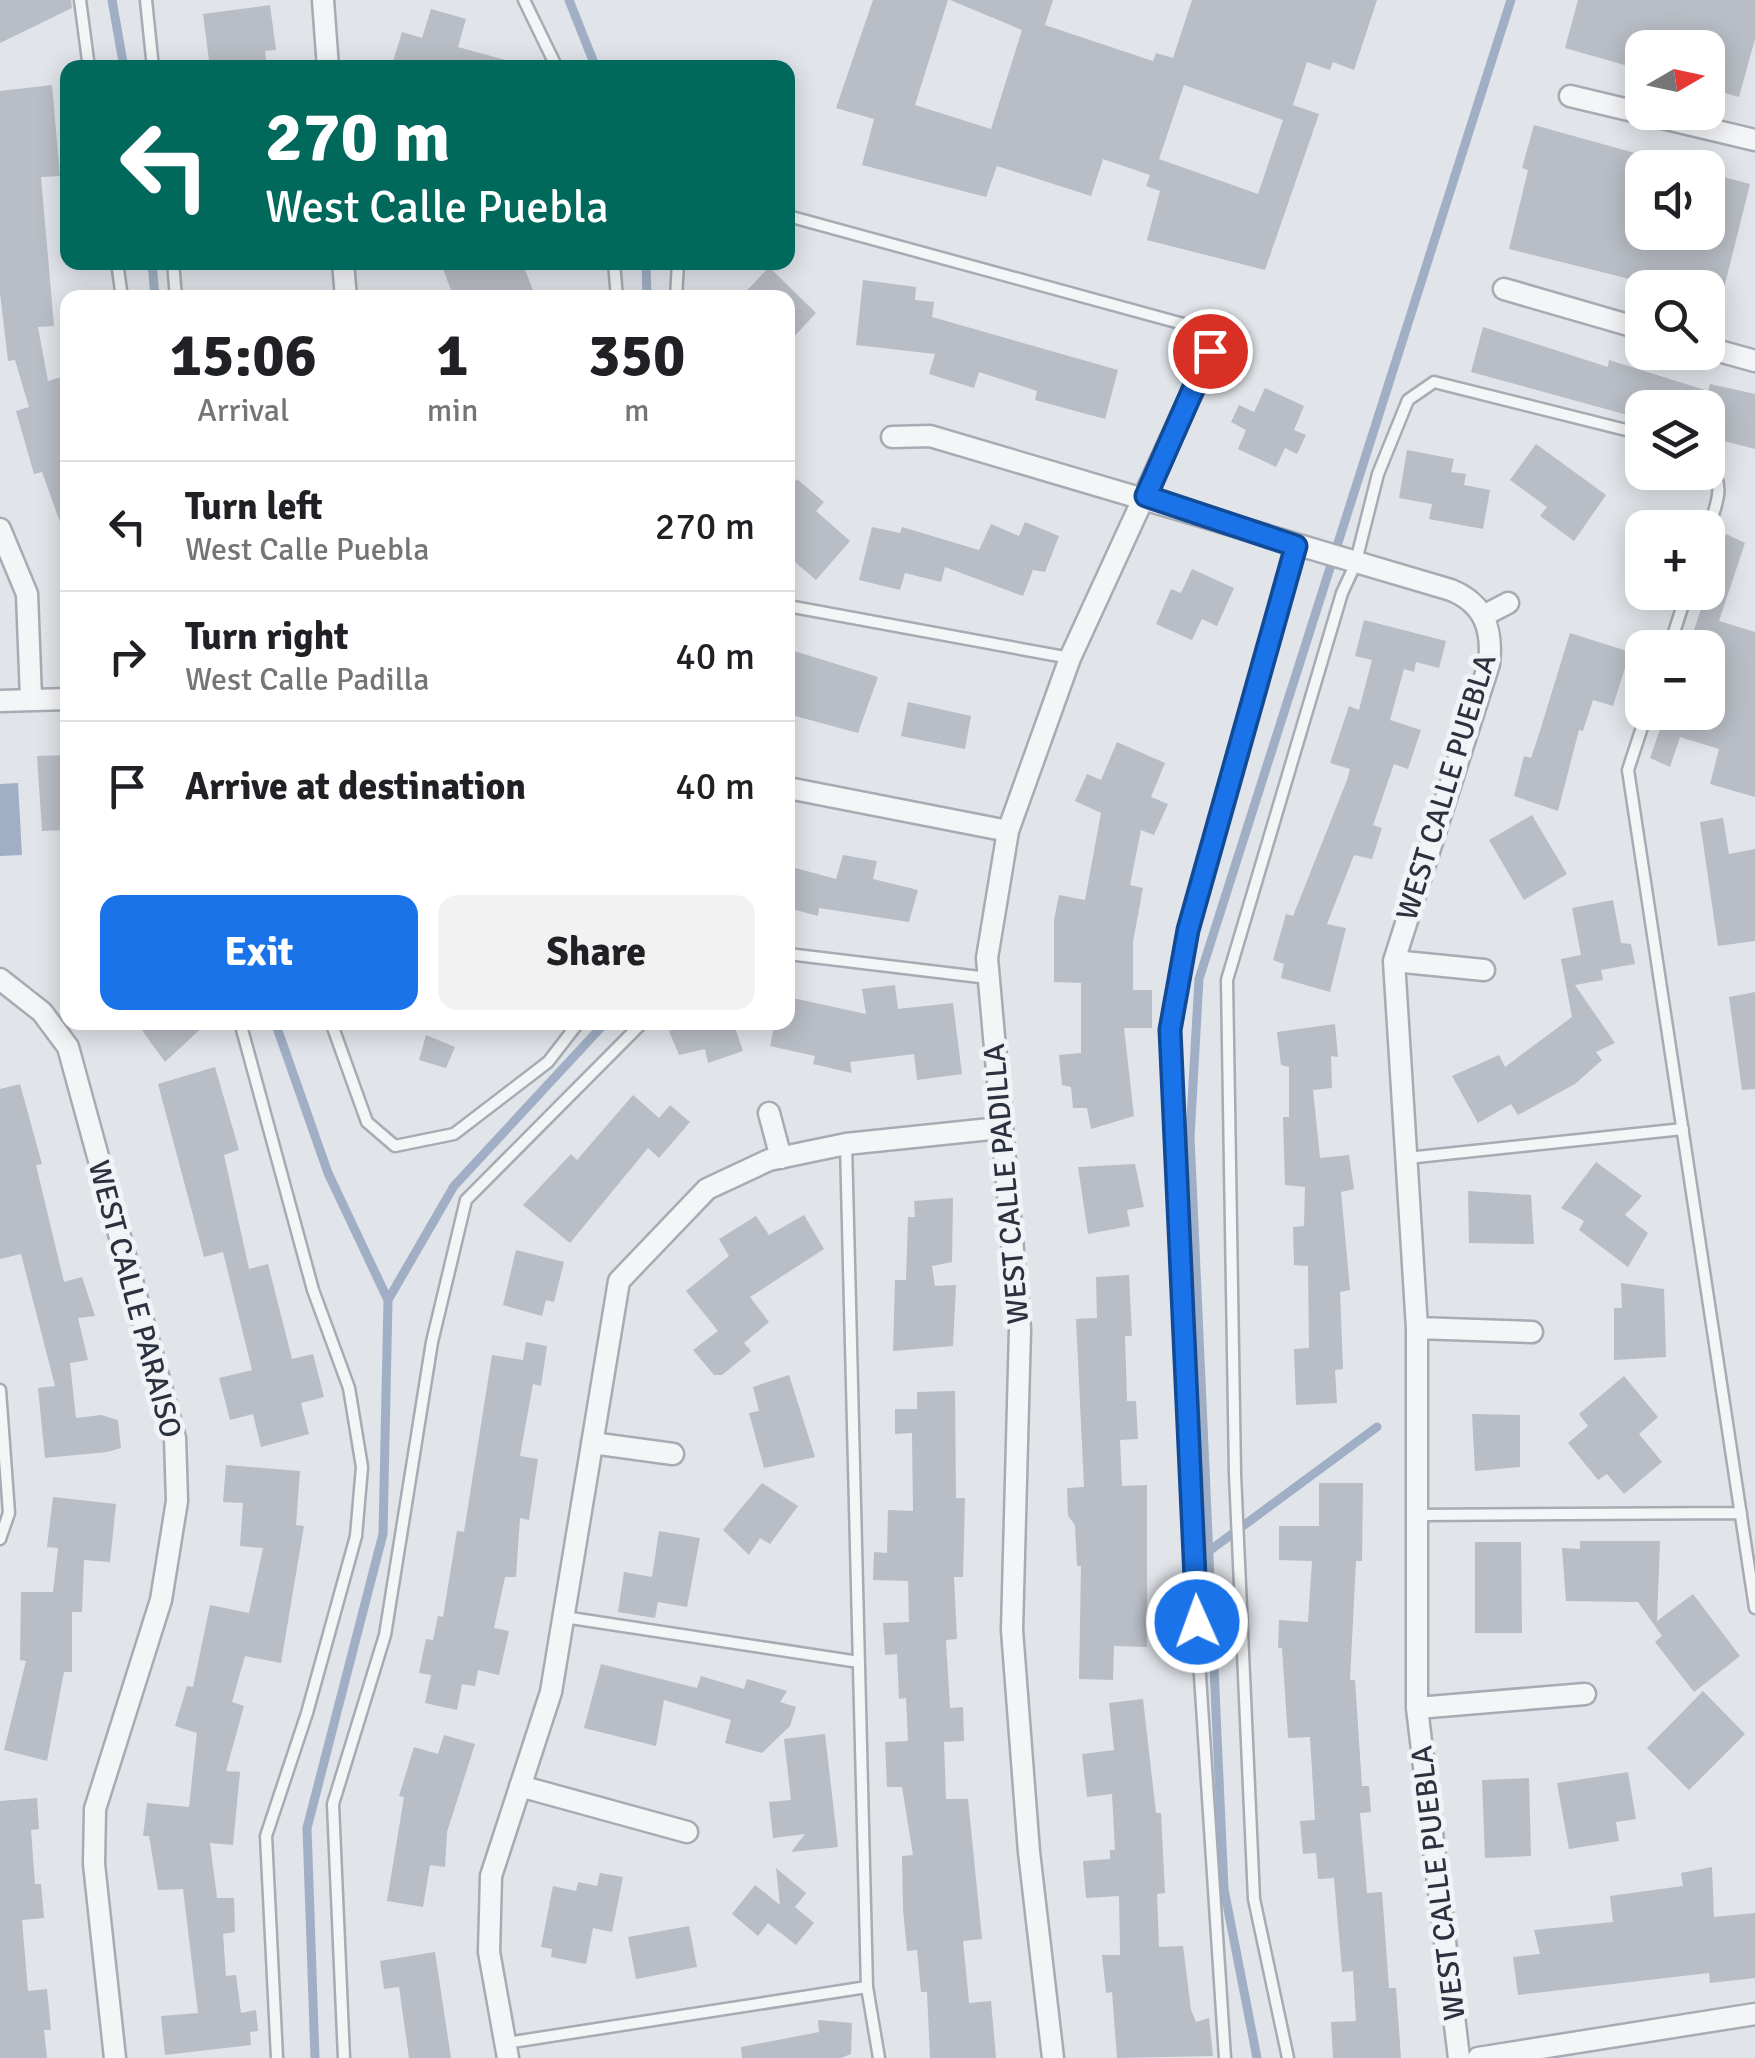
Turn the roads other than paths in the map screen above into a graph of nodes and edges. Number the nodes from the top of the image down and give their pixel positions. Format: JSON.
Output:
{"nodes":[{"id":1,"x":80,"y":0,"type":"edge"},
{"id":2,"x":146,"y":0,"type":"edge"},
{"id":3,"x":323,"y":0,"type":"edge"},
{"id":4,"x":524,"y":0,"type":"edge"},
{"id":5,"x":88,"y":60,"type":"edge"},
{"id":6,"x":151,"y":60,"type":"edge"},
{"id":7,"x":327,"y":60,"type":"edge"},
{"id":8,"x":554,"y":60,"type":"edge"},
{"id":9,"x":1570,"y":96,"type":"dead end"},
{"id":10,"x":1755,"y":140,"type":"edge"},
{"id":11,"x":795,"y":218,"type":"edge"},
{"id":12,"x":1504,"y":290,"type":"dead end"},
{"id":13,"x":1625,"y":324,"type":"edge"},
{"id":14,"x":1210,"y":351,"type":"joint"},
{"id":15,"x":1725,"y":353,"type":"edge"},
{"id":16,"x":1755,"y":362,"type":"edge"},
{"id":17,"x":1625,"y":430,"type":"edge"},
{"id":18,"x":892,"y":437,"type":"dead end"},
{"id":19,"x":1146,"y":496,"type":"junction"},
{"id":20,"x":0,"y":528,"type":"edge"},
{"id":21,"x":1306,"y":549,"type":"junction"},
{"id":22,"x":1353,"y":564,"type":"junction"},
{"id":23,"x":1508,"y":603,"type":"dead end"},
{"id":24,"x":795,"y":607,"type":"edge"},
{"id":25,"x":1483,"y":616,"type":"junction"},
{"id":26,"x":1070,"y":658,"type":"junction"},
{"id":27,"x":31,"y":698,"type":"junction"},
{"id":28,"x":60,"y":698,"type":"edge"},
{"id":29,"x":0,"y":702,"type":"edge"},
{"id":30,"x":1642,"y":730,"type":"edge"},
{"id":31,"x":795,"y":789,"type":"edge"},
{"id":32,"x":1008,"y":831,"type":"junction"},
{"id":33,"x":795,"y":955,"type":"edge"},
{"id":34,"x":1394,"y":961,"type":"junction"},
{"id":35,"x":1484,"y":970,"type":"dead end"},
{"id":36,"x":989,"y":978,"type":"junction"},
{"id":37,"x":0,"y":979,"type":"edge"},
{"id":38,"x":242,"y":1030,"type":"edge"},
{"id":39,"x":334,"y":1030,"type":"edge"},
{"id":40,"x":573,"y":1030,"type":"edge"},
{"id":41,"x":635,"y":1030,"type":"edge"},
{"id":42,"x":769,"y":1112,"type":"dead end"},
{"id":43,"x":1000,"y":1128,"type":"junction"},
{"id":44,"x":1682,"y":1129,"type":"junction"},
{"id":45,"x":846,"y":1144,"type":"junction"},
{"id":46,"x":781,"y":1158,"type":"junction"},
{"id":47,"x":1406,"y":1158,"type":"junction"},
{"id":48,"x":1417,"y":1328,"type":"junction"},
{"id":49,"x":1532,"y":1332,"type":"dead end"},
{"id":50,"x":0,"y":1390,"type":"edge"},
{"id":51,"x":592,"y":1443,"type":"junction"},
{"id":52,"x":673,"y":1454,"type":"dead end"},
{"id":53,"x":1740,"y":1512,"type":"junction"},
{"id":54,"x":1417,"y":1515,"type":"junction"},
{"id":55,"x":0,"y":1539,"type":"edge"},
{"id":56,"x":1755,"y":1608,"type":"edge"},
{"id":57,"x":563,"y":1617,"type":"junction"},
{"id":58,"x":859,"y":1662,"type":"junction"},
{"id":59,"x":1585,"y":1694,"type":"dead end"},
{"id":60,"x":1417,"y":1708,"type":"junction"},
{"id":61,"x":520,"y":1786,"type":"junction"},
{"id":62,"x":687,"y":1832,"type":"dead end"},
{"id":63,"x":867,"y":1987,"type":"junction"},
{"id":64,"x":1755,"y":2014,"type":"edge"},
{"id":65,"x":506,"y":2051,"type":"edge"},
{"id":66,"x":114,"y":2058,"type":"edge"},
{"id":67,"x":277,"y":2058,"type":"edge"},
{"id":68,"x":344,"y":2058,"type":"edge"},
{"id":69,"x":879,"y":2058,"type":"edge"},
{"id":70,"x":1053,"y":2058,"type":"edge"},
{"id":71,"x":1225,"y":2058,"type":"edge"},
{"id":72,"x":1288,"y":2058,"type":"edge"},
{"id":73,"x":1459,"y":2058,"type":"edge"},
{"id":74,"x":1478,"y":2058,"type":"edge"}],
"edges":[{"from":1,"to":5,"type":"lane"},
{"from":2,"to":6,"type":"lane"},
{"from":3,"to":7,"type":"street"},
{"from":4,"to":8,"type":"lane"},
{"from":9,"to":10,"type":"street"},
{"from":11,"to":14,"type":"lane"},
{"from":12,"to":13,"type":"street"},
{"from":14,"to":19,"type":"street","name":"WEST CALLE PADILLA"},
{"from":15,"to":16,"type":"street"},
{"from":17,"to":22,"type":"lane"},
{"from":18,"to":19,"type":"street","name":"WEST CALLE PUEBLA"},
{"from":19,"to":21,"type":"street","name":"WEST CALLE PUEBLA"},
{"from":19,"to":26,"type":"street","name":"WEST CALLE PADILLA"},
{"from":20,"to":27,"type":"street"},
{"from":21,"to":22,"type":"street","name":"WEST CALLE PUEBLA"},
{"from":21,"to":71,"type":"lane"},
{"from":22,"to":25,"type":"street","name":"WEST CALLE PUEBLA"},
{"from":22,"to":72,"type":"lane"},
{"from":23,"to":25,"type":"street"},
{"from":24,"to":26,"type":"lane"},
{"from":25,"to":34,"type":"street","name":"WEST CALLE PUEBLA"},
{"from":26,"to":32,"type":"street","name":"WEST CALLE PADILLA"},
{"from":27,"to":28,"type":"street"},
{"from":27,"to":29,"type":"street"},
{"from":30,"to":44,"type":"lane"},
{"from":31,"to":32,"type":"street"},
{"from":32,"to":36,"type":"street","name":"WEST CALLE PADILLA"},
{"from":33,"to":36,"type":"lane"},
{"from":34,"to":35,"type":"street","name":"WEST CALLE PUEBLA"},
{"from":34,"to":47,"type":"street","name":"WEST CALLE PUEBLA"},
{"from":36,"to":43,"type":"street","name":"WEST CALLE PADILLA"},
{"from":37,"to":66,"type":"street","name":"WEST CALLE PARAISO"},
{"from":38,"to":67,"type":"lane"},
{"from":39,"to":40,"type":"lane"},
{"from":41,"to":68,"type":"lane"},
{"from":42,"to":46,"type":"street"},
{"from":43,"to":45,"type":"street"},
{"from":43,"to":70,"type":"street","name":"WEST CALLE PADILLA"},
{"from":44,"to":47,"type":"lane"},
{"from":44,"to":53,"type":"lane"},
{"from":45,"to":46,"type":"street"},
{"from":45,"to":58,"type":"lane"},
{"from":46,"to":51,"type":"street"},
{"from":47,"to":48,"type":"street","name":"WEST CALLE PUEBLA"},
{"from":48,"to":49,"type":"street"},
{"from":48,"to":54,"type":"street","name":"WEST CALLE PUEBLA"},
{"from":50,"to":55,"type":"lane"},
{"from":51,"to":52,"type":"street"},
{"from":51,"to":57,"type":"street"},
{"from":53,"to":54,"type":"lane"},
{"from":53,"to":56,"type":"lane"},
{"from":54,"to":60,"type":"street","name":"WEST CALLE PUEBLA"},
{"from":57,"to":58,"type":"lane"},
{"from":57,"to":61,"type":"street"},
{"from":58,"to":63,"type":"lane"},
{"from":59,"to":60,"type":"street","name":"WEST CALLE PUEBLA"},
{"from":60,"to":73,"type":"street","name":"WEST CALLE PUEBLA"},
{"from":61,"to":62,"type":"street"},
{"from":61,"to":65,"type":"street"},
{"from":63,"to":65,"type":"lane"},
{"from":63,"to":69,"type":"lane"},
{"from":64,"to":74,"type":"street"}]}
